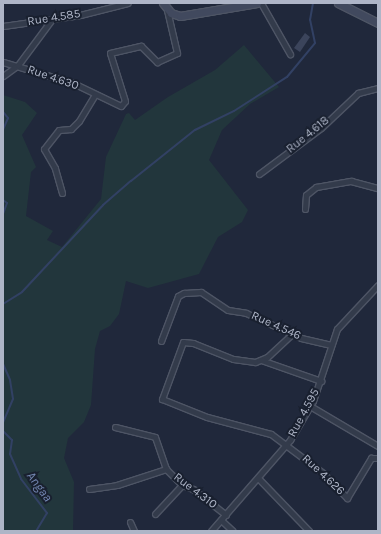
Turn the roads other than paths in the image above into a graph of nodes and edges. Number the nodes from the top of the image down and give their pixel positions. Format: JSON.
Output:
{"nodes":[{"id":1,"x":128,"y":3,"type":"edge"},
{"id":2,"x":257,"y":3,"type":"edge"},
{"id":3,"x":261,"y":3,"type":"edge"},
{"id":4,"x":338,"y":3,"type":"edge"},
{"id":5,"x":165,"y":6,"type":"edge"},
{"id":6,"x":52,"y":19,"type":"junction"},
{"id":7,"x":378,"y":23,"type":"edge"},
{"id":8,"x":3,"y":26,"type":"edge"},
{"id":9,"x":290,"y":54,"type":"dead end"},
{"id":10,"x":3,"y":62,"type":"edge"},
{"id":11,"x":18,"y":65,"type":"junction"},
{"id":12,"x":3,"y":76,"type":"edge"},
{"id":13,"x":378,"y":88,"type":"edge"},
{"id":14,"x":95,"y":94,"type":"junction"},
{"id":15,"x":259,"y":174,"type":"dead end"},
{"id":16,"x":378,"y":188,"type":"edge"},
{"id":17,"x":62,"y":192,"type":"dead end"},
{"id":18,"x":305,"y":209,"type":"dead end"},
{"id":19,"x":378,"y":285,"type":"edge"},
{"id":20,"x":292,"y":334,"type":"junction"},
{"id":21,"x":161,"y":341,"type":"dead end"},
{"id":22,"x":331,"y":345,"type":"junction"},
{"id":23,"x":261,"y":360,"type":"junction"},
{"id":24,"x":320,"y":381,"type":"junction"},
{"id":25,"x":310,"y":406,"type":"junction"},
{"id":26,"x":115,"y":427,"type":"dead end"},
{"id":27,"x":288,"y":444,"type":"junction"},
{"id":28,"x":378,"y":446,"type":"edge"},
{"id":29,"x":378,"y":458,"type":"edge"},
{"id":30,"x":166,"y":469,"type":"junction"},
{"id":31,"x":258,"y":478,"type":"junction"},
{"id":32,"x":182,"y":485,"type":"junction"},
{"id":33,"x":89,"y":489,"type":"dead end"},
{"id":34,"x":155,"y":514,"type":"dead end"},
{"id":35,"x":226,"y":515,"type":"junction"},
{"id":36,"x":221,"y":520,"type":"junction"},
{"id":37,"x":130,"y":522,"type":"dead end"},
{"id":38,"x":134,"y":531,"type":"edge"},
{"id":39,"x":211,"y":531,"type":"edge"},
{"id":40,"x":233,"y":531,"type":"edge"},
{"id":41,"x":309,"y":531,"type":"edge"}],
"edges":[{"from":1,"to":6,"type":"street","name":"Rue 4.585"},
{"from":2,"to":5,"type":"main road"},
{"from":3,"to":9,"type":"street"},
{"from":4,"to":7,"type":"main road"},
{"from":5,"to":14,"type":"street","name":"Rue 4.630"},
{"from":6,"to":8,"type":"street","name":"Rue 4.585"},
{"from":6,"to":11,"type":"street"},
{"from":10,"to":11,"type":"street","name":"Rue 4.630"},
{"from":11,"to":12,"type":"street"},
{"from":11,"to":14,"type":"street","name":"Rue 4.630"},
{"from":13,"to":15,"type":"street","name":"Rue 4.618"},
{"from":14,"to":17,"type":"street"},
{"from":16,"to":18,"type":"street"},
{"from":19,"to":22,"type":"street","name":"Rue 4.595"},
{"from":20,"to":21,"type":"street","name":"Rue 4.546"},
{"from":20,"to":22,"type":"street","name":"Rue 4.546"},
{"from":20,"to":23,"type":"street"},
{"from":22,"to":24,"type":"street","name":"Rue 4.595"},
{"from":23,"to":24,"type":"street"},
{"from":23,"to":27,"type":"street","name":"Rue 4.626"},
{"from":24,"to":25,"type":"street","name":"Rue 4.595"},
{"from":25,"to":27,"type":"street","name":"Rue 4.595"},
{"from":25,"to":28,"type":"street"},
{"from":26,"to":30,"type":"street","name":"Rue 4.310"},
{"from":27,"to":29,"type":"street","name":"Rue 4.626"},
{"from":27,"to":31,"type":"street","name":"Rue 4.595"},
{"from":30,"to":32,"type":"street","name":"Rue 4.310"},
{"from":30,"to":33,"type":"street"},
{"from":31,"to":35,"type":"street","name":"Rue 4.595"},
{"from":31,"to":41,"type":"street"},
{"from":32,"to":34,"type":"street"},
{"from":32,"to":35,"type":"street","name":"Rue 4.310"},
{"from":35,"to":36,"type":"street","name":"Rue 4.595"},
{"from":36,"to":39,"type":"street","name":"Rue 4.595"},
{"from":36,"to":40,"type":"street"},
{"from":37,"to":38,"type":"street"}]}
